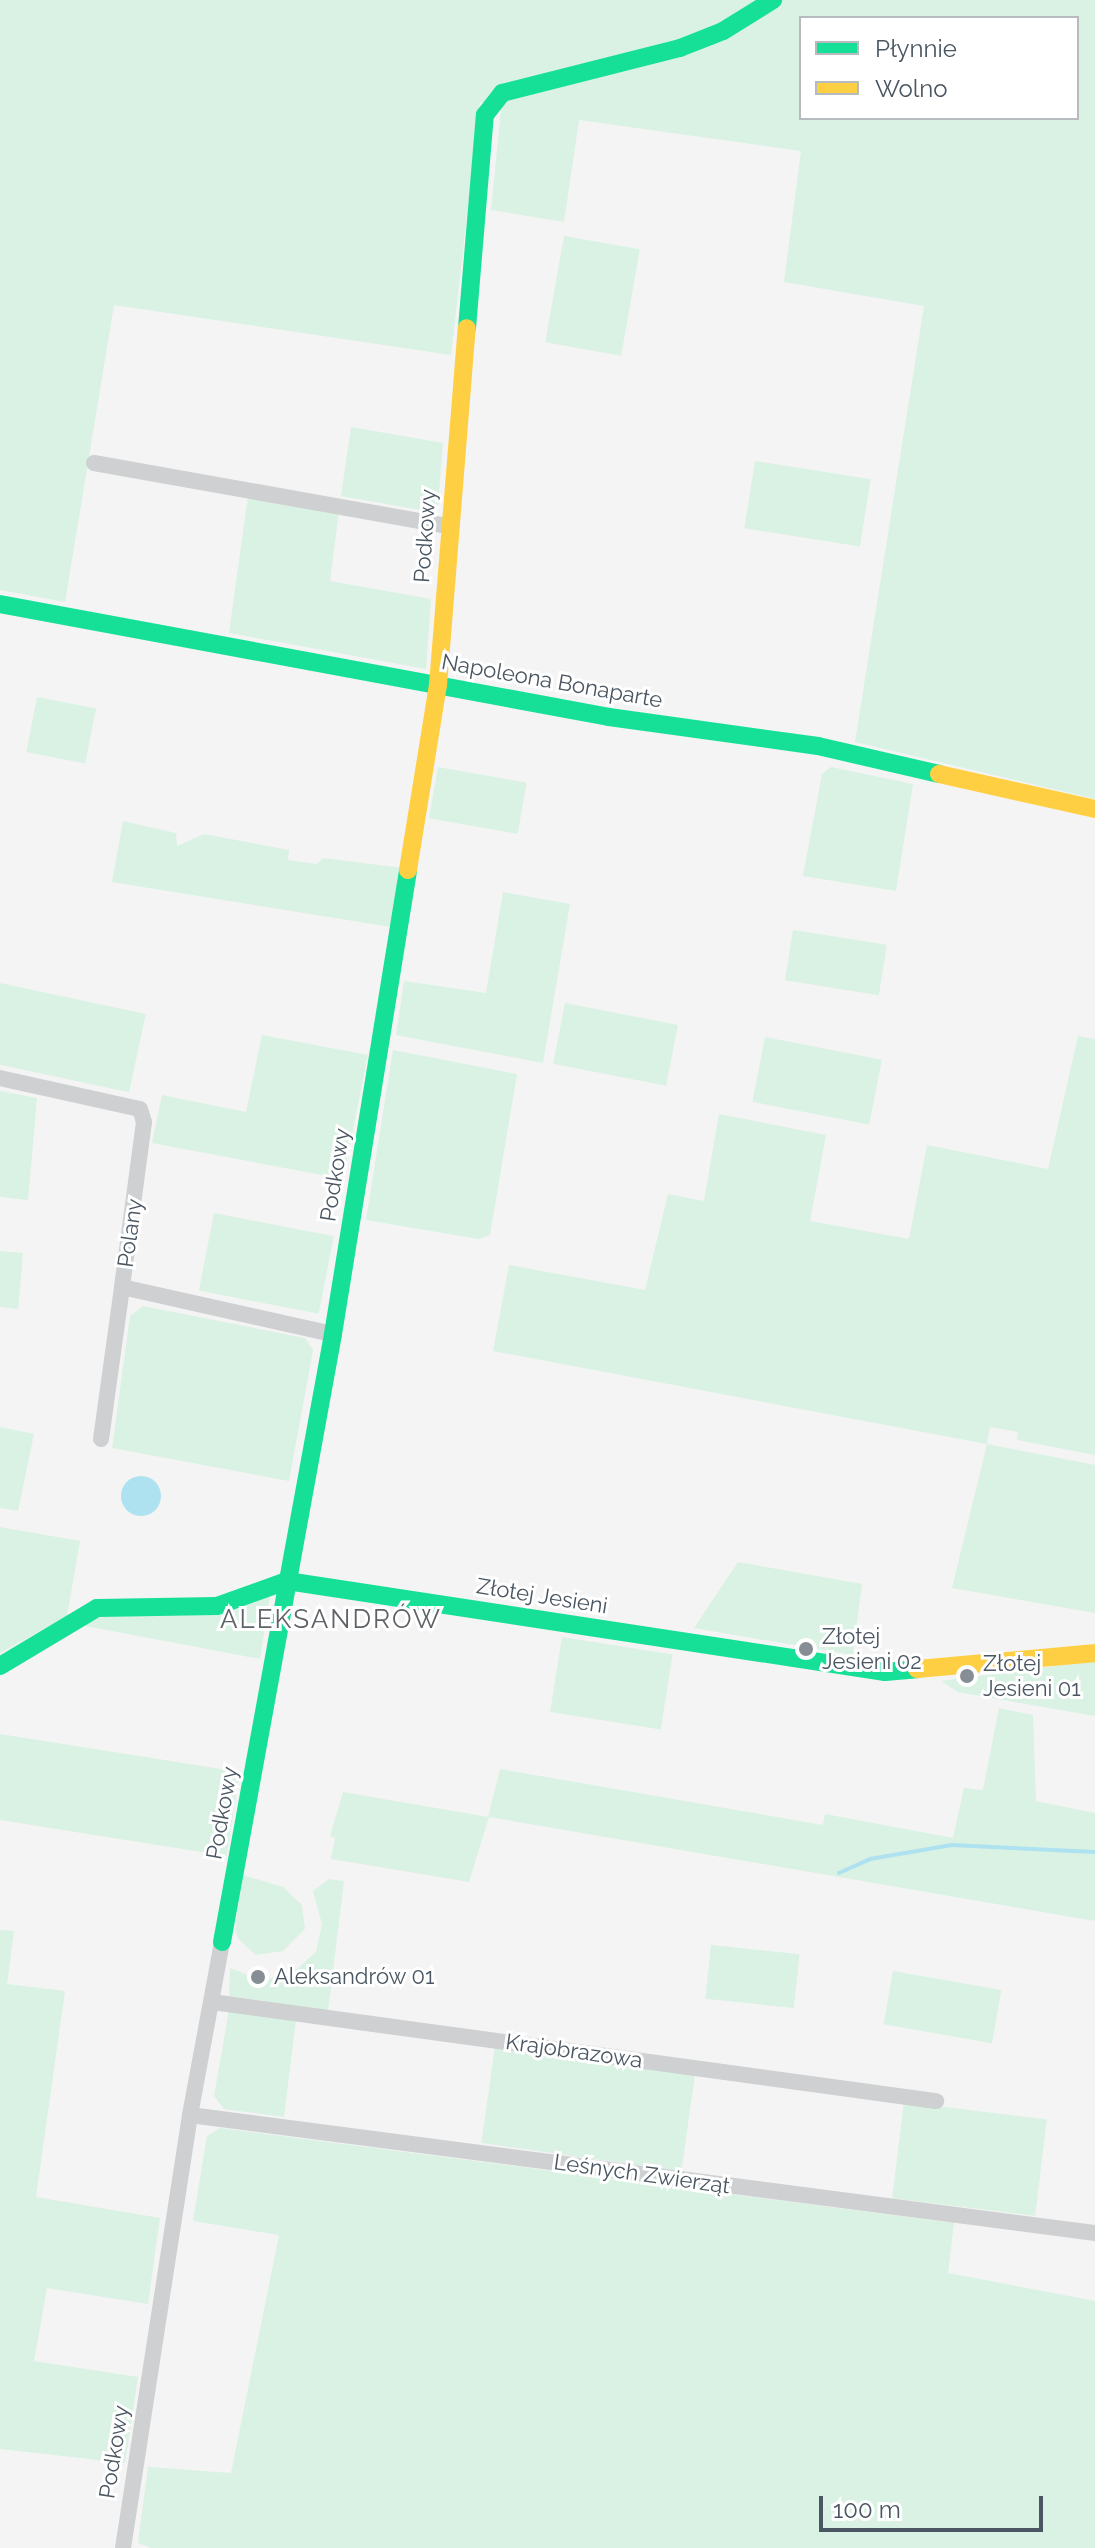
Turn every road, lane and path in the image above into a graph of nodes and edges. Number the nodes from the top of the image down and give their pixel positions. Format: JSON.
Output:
{"nodes":[{"id":1,"x":773,"y":0,"type":"edge"},
{"id":2,"x":94,"y":463,"type":"dead end"},
{"id":3,"x":449,"y":526,"type":"junction"},
{"id":4,"x":0,"y":604,"type":"edge"},
{"id":5,"x":438,"y":685,"type":"junction"},
{"id":6,"x":1095,"y":809,"type":"edge"},
{"id":7,"x":0,"y":1078,"type":"edge"},
{"id":8,"x":122,"y":1287,"type":"junction"},
{"id":9,"x":333,"y":1334,"type":"junction"},
{"id":10,"x":101,"y":1439,"type":"dead end"},
{"id":11,"x":287,"y":1581,"type":"junction"},
{"id":12,"x":1095,"y":1653,"type":"edge"},
{"id":13,"x":0,"y":1666,"type":"edge"},
{"id":14,"x":222,"y":1942,"type":"joint"},
{"id":15,"x":212,"y":2002,"type":"junction"},
{"id":16,"x":936,"y":2101,"type":"dead end"},
{"id":17,"x":190,"y":2115,"type":"junction"},
{"id":18,"x":1095,"y":2233,"type":"edge"},
{"id":19,"x":123,"y":2548,"type":"edge"}],
"edges":[{"from":1,"to":3,"type":"street","name":"Podkowy"},
{"from":2,"to":3,"type":"street"},
{"from":3,"to":5,"type":"street","name":"Podkowy"},
{"from":4,"to":5,"type":"street","name":"Napoleona Bonaparte"},
{"from":5,"to":6,"type":"street","name":"Napoleona Bonaparte"},
{"from":5,"to":9,"type":"street","name":"Podkowy"},
{"from":7,"to":8,"type":"street","name":"Polany"},
{"from":8,"to":9,"type":"street","name":"Polany"},
{"from":8,"to":10,"type":"street"},
{"from":9,"to":11,"type":"street","name":"Podkowy"},
{"from":11,"to":12,"type":"street","name":"Złotej Jesieni"},
{"from":11,"to":13,"type":"street","name":"Złotej Jesieni"},
{"from":11,"to":14,"type":"street","name":"Podkowy"},
{"from":14,"to":15,"type":"street","name":"Podkowy"},
{"from":15,"to":16,"type":"street","name":"Krajobrazowa"},
{"from":15,"to":17,"type":"street","name":"Podkowy"},
{"from":17,"to":18,"type":"street","name":"Leśnych Zwierząt"},
{"from":17,"to":19,"type":"street","name":"Podkowy"}]}
